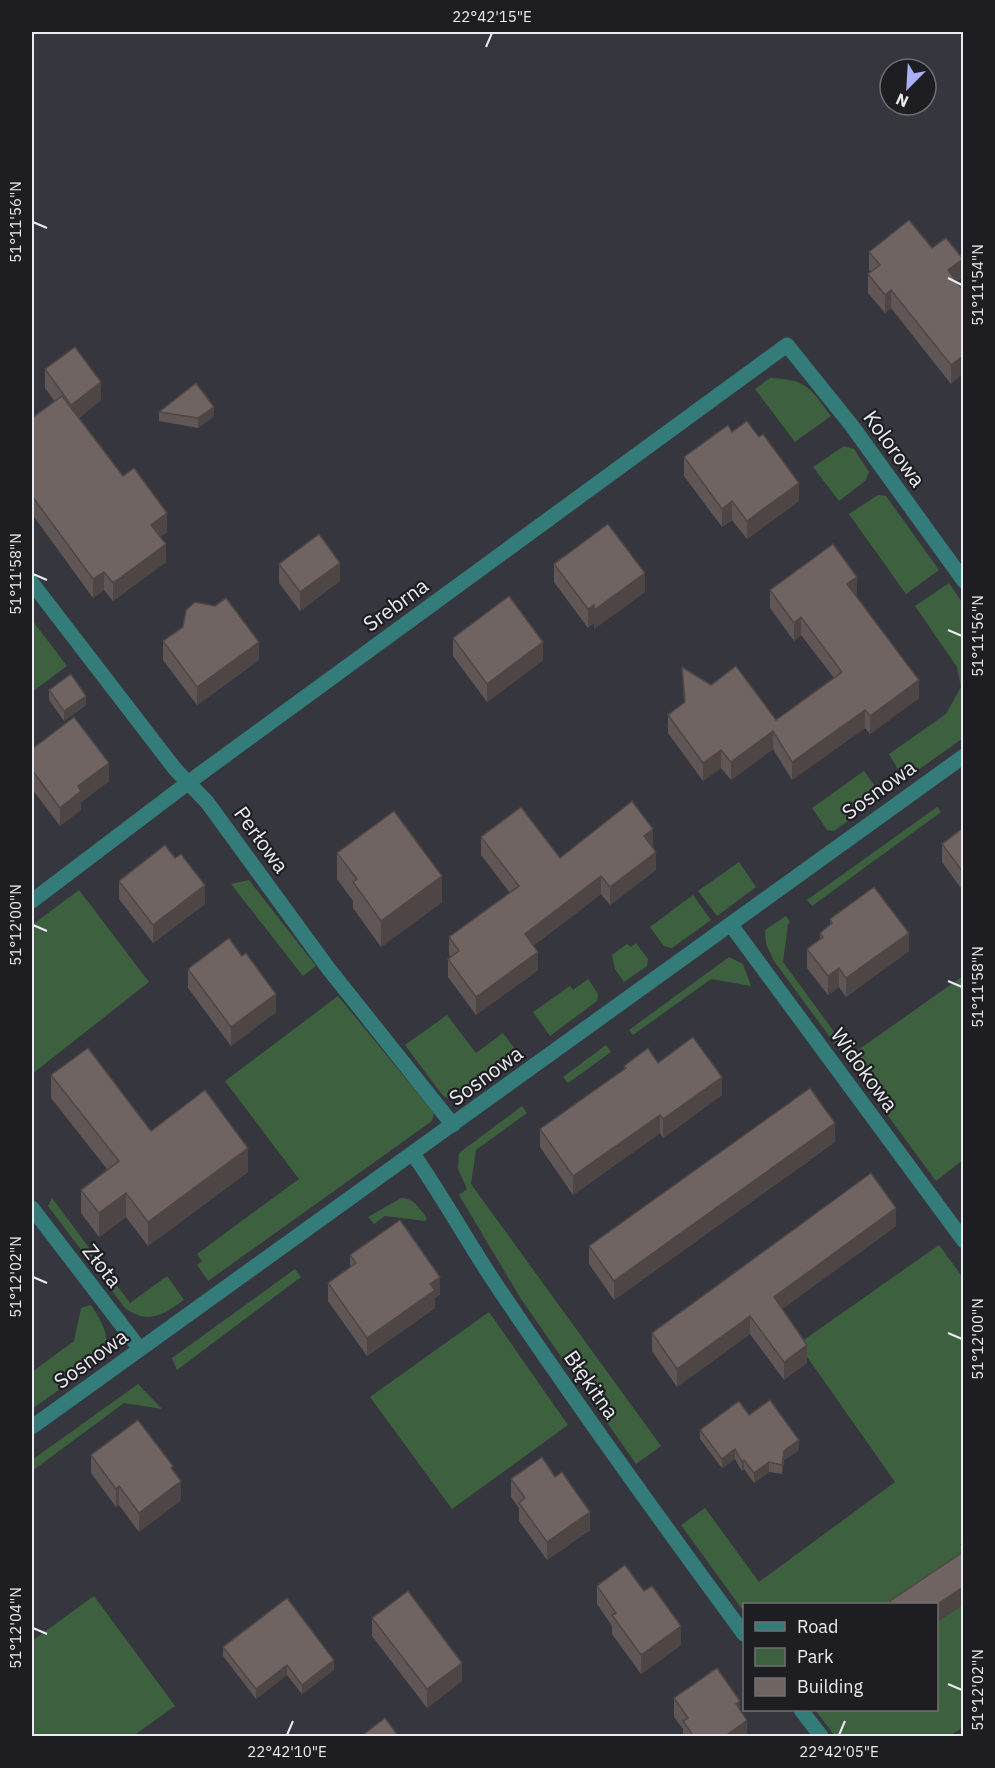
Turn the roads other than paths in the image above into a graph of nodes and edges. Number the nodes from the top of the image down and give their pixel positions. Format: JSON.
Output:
{"nodes":[{"id":1,"x":786,"y":345,"type":"joint"},
{"id":2,"x":963,"y":581,"type":"edge"},
{"id":3,"x":32,"y":583,"type":"edge"},
{"id":4,"x":963,"y":756,"type":"edge"},
{"id":5,"x":189,"y":782,"type":"junction"},
{"id":6,"x":32,"y":901,"type":"edge"},
{"id":7,"x":730,"y":925,"type":"junction"},
{"id":8,"x":453,"y":1125,"type":"junction"},
{"id":9,"x":413,"y":1154,"type":"junction"},
{"id":10,"x":32,"y":1208,"type":"edge"},
{"id":11,"x":963,"y":1240,"type":"edge"},
{"id":12,"x":140,"y":1349,"type":"junction"},
{"id":13,"x":32,"y":1427,"type":"edge"},
{"id":14,"x":743,"y":1633,"type":"edge"},
{"id":15,"x":802,"y":1711,"type":"edge"},
{"id":16,"x":821,"y":1737,"type":"edge"}],
"edges":[{"from":1,"to":2,"type":"street","name":"Kolorowa"},
{"from":1,"to":5,"type":"street","name":"Srebrna"},
{"from":3,"to":5,"type":"street","name":"Perłowa"},
{"from":4,"to":7,"type":"street","name":"Sosnowa"},
{"from":5,"to":6,"type":"street","name":"Srebrna"},
{"from":5,"to":8,"type":"street","name":"Perłowa"},
{"from":7,"to":8,"type":"street","name":"Sosnowa"},
{"from":7,"to":11,"type":"street","name":"Widokowa"},
{"from":8,"to":9,"type":"street","name":"Sosnowa"},
{"from":9,"to":12,"type":"street","name":"Sosnowa"},
{"from":9,"to":14,"type":"street","name":"Błękitna"},
{"from":10,"to":12,"type":"street","name":"Złota"},
{"from":12,"to":13,"type":"street","name":"Sosnowa"},
{"from":15,"to":16,"type":"street"}]}
